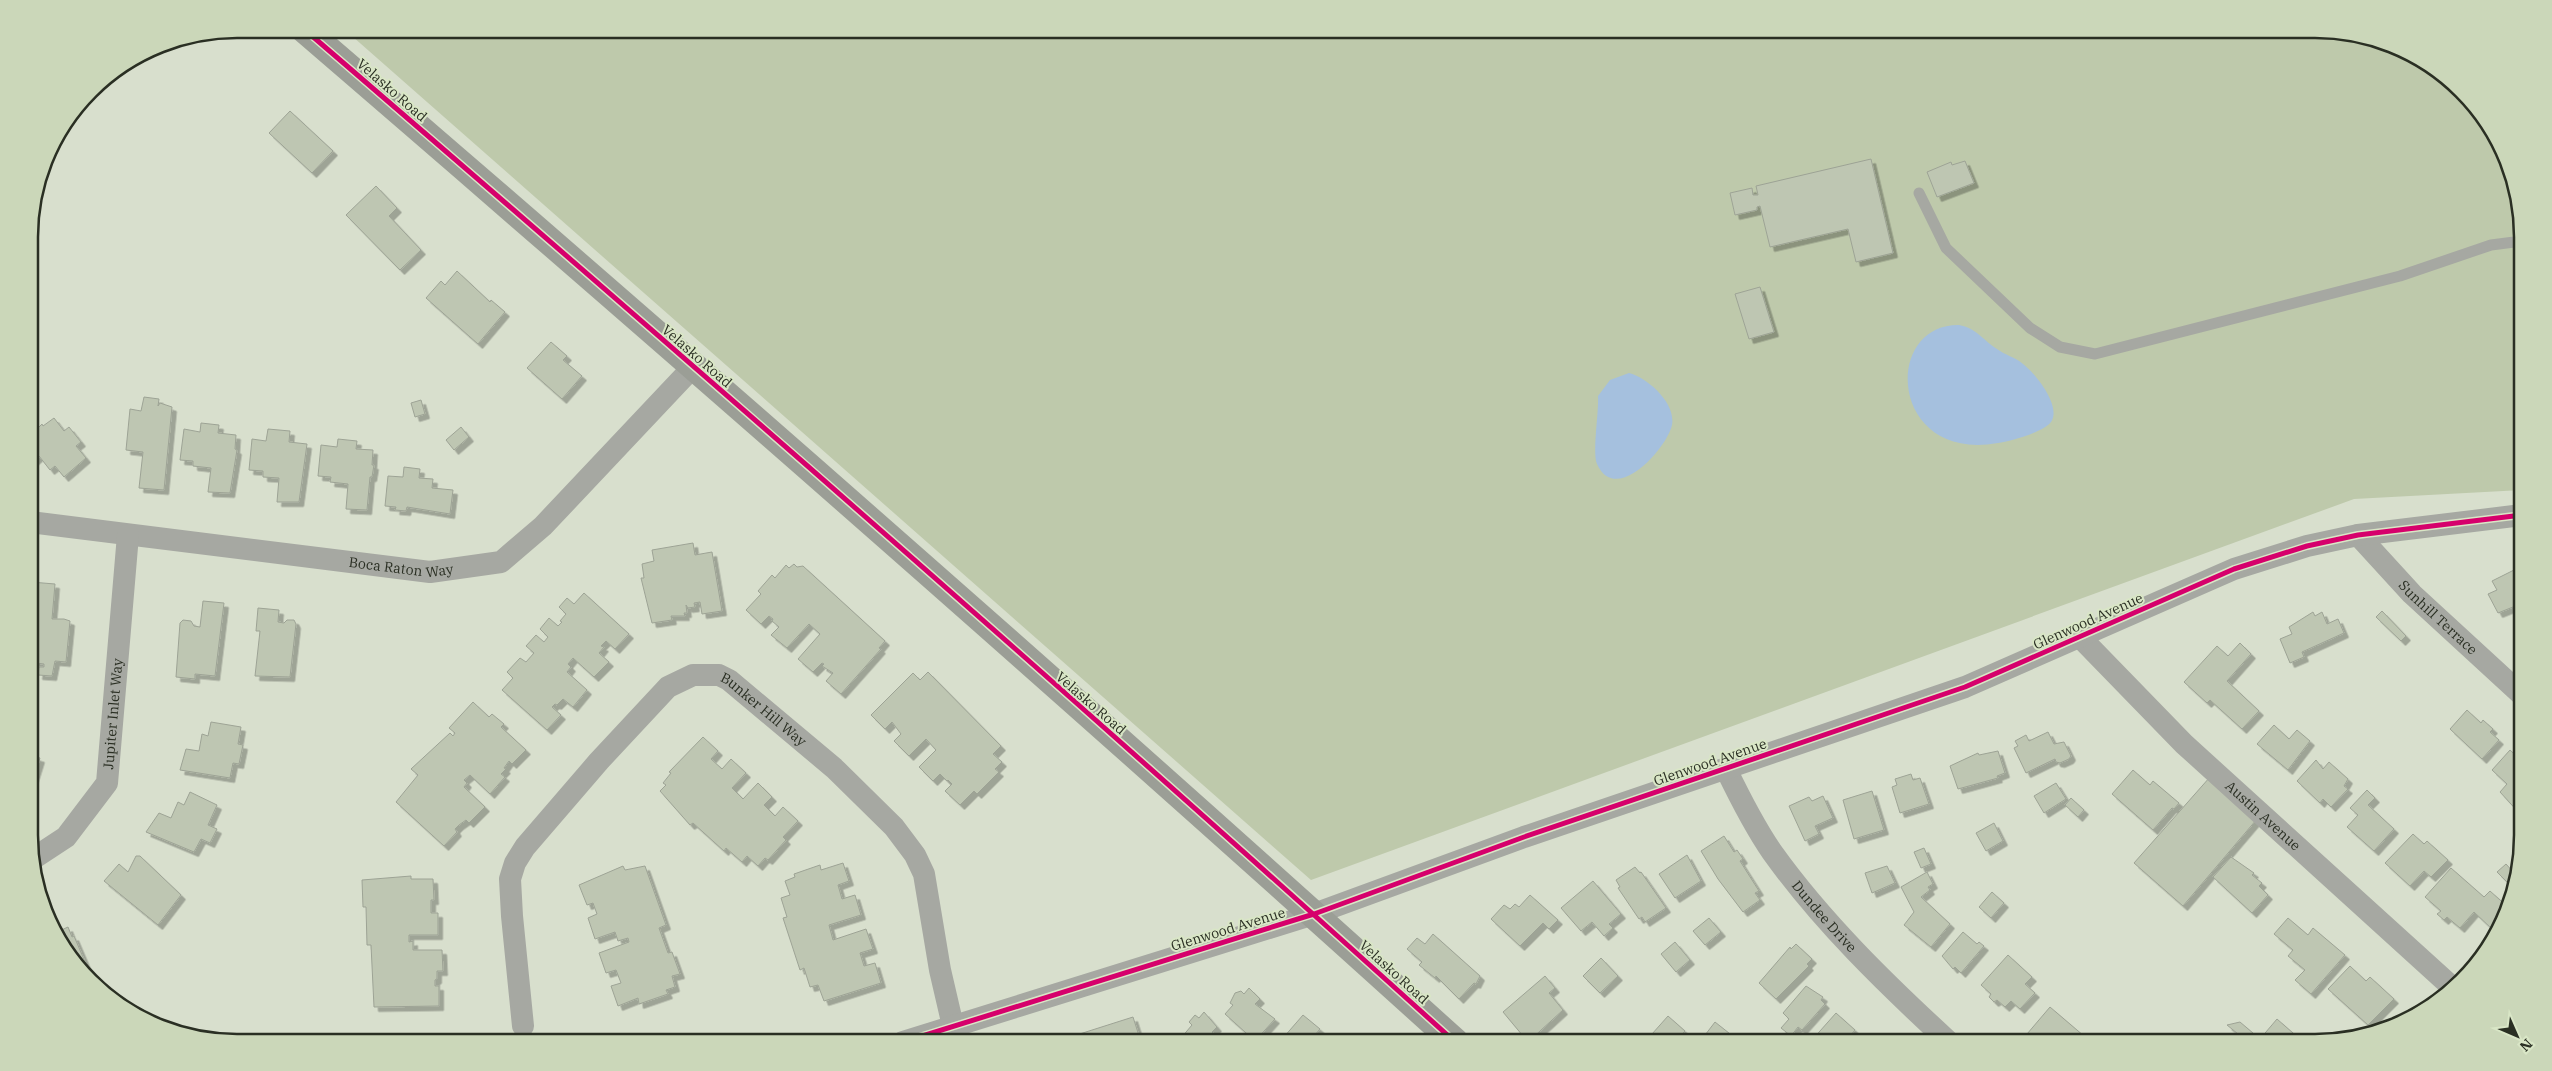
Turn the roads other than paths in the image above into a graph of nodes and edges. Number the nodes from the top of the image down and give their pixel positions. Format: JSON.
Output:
{"nodes":[{"id":1,"x":314,"y":38,"type":"edge"},
{"id":2,"x":1919,"y":193,"type":"dead end"},
{"id":3,"x":2514,"y":242,"type":"edge"},
{"id":4,"x":693,"y":367,"type":"junction"},
{"id":5,"x":2514,"y":517,"type":"edge"},
{"id":6,"x":38,"y":523,"type":"edge"},
{"id":7,"x":128,"y":535,"type":"junction"},
{"id":8,"x":2358,"y":535,"type":"junction"},
{"id":9,"x":2080,"y":637,"type":"junction"},
{"id":10,"x":2514,"y":688,"type":"edge"},
{"id":11,"x":1726,"y":769,"type":"junction"},
{"id":12,"x":39,"y":855,"type":"edge"},
{"id":13,"x":1314,"y":914,"type":"junction"},
{"id":14,"x":2448,"y":983,"type":"edge"},
{"id":15,"x":523,"y":1026,"type":"dead end"},
{"id":16,"x":953,"y":1026,"type":"junction"},
{"id":17,"x":928,"y":1034,"type":"edge"},
{"id":18,"x":1446,"y":1034,"type":"edge"},
{"id":19,"x":1940,"y":1034,"type":"edge"}],
"edges":[{"from":1,"to":4,"type":"street","name":"Velasko Road"},
{"from":2,"to":3,"type":"lane"},
{"from":4,"to":7,"type":"street","name":"Boca Raton Way"},
{"from":4,"to":13,"type":"street","name":"Velasko Road"},
{"from":5,"to":8,"type":"street","name":"Glenwood Avenue"},
{"from":6,"to":7,"type":"street","name":"Boca Raton Way"},
{"from":7,"to":12,"type":"street","name":"Jupiter Inlet Way"},
{"from":8,"to":9,"type":"street","name":"Glenwood Avenue"},
{"from":8,"to":10,"type":"street","name":"Sunhill Terrace"},
{"from":9,"to":11,"type":"street","name":"Glenwood Avenue"},
{"from":9,"to":14,"type":"street","name":"Austin Avenue"},
{"from":11,"to":13,"type":"street","name":"Glenwood Avenue"},
{"from":11,"to":19,"type":"street","name":"Dundee Drive"},
{"from":13,"to":16,"type":"street","name":"Glenwood Avenue"},
{"from":13,"to":18,"type":"street","name":"Velasko Road"},
{"from":15,"to":16,"type":"street","name":"Bunker Hill Way"},
{"from":16,"to":17,"type":"street","name":"Glenwood Avenue"}]}
